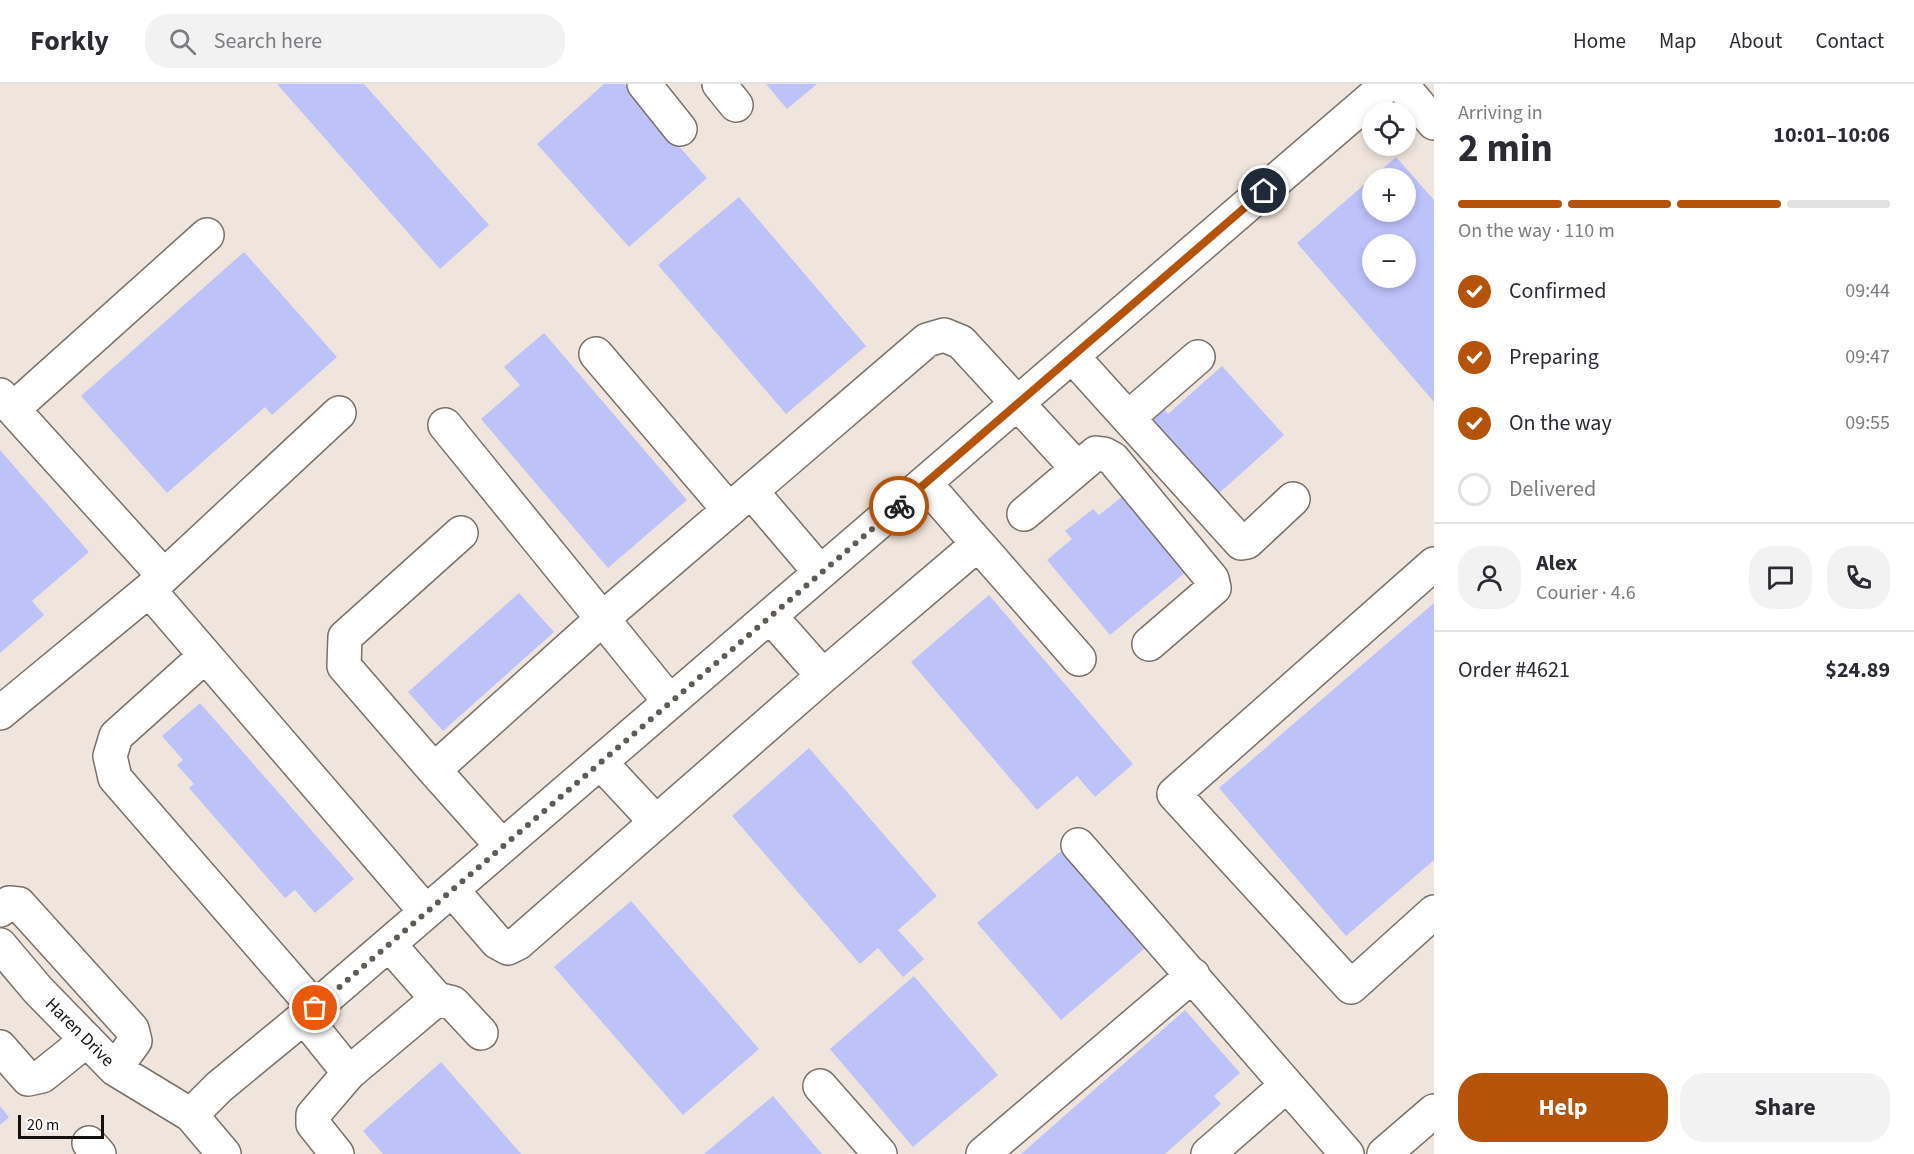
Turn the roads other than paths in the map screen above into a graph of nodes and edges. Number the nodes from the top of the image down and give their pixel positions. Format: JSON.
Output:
{"nodes":[{"id":1,"x":644,"y":84,"type":"edge"},
{"id":2,"x":1388,"y":84,"type":"edge"},
{"id":3,"x":1401,"y":84,"type":"edge"},
{"id":4,"x":1434,"y":123,"type":"edge"},
{"id":5,"x":680,"y":129,"type":"dead end"},
{"id":6,"x":207,"y":235,"type":"dead end"},
{"id":7,"x":596,"y":354,"type":"dead end"},
{"id":8,"x":1072,"y":356,"type":"junction"},
{"id":9,"x":1198,"y":357,"type":"dead end"},
{"id":10,"x":6,"y":402,"type":"edge"},
{"id":11,"x":1018,"y":403,"type":"junction"},
{"id":12,"x":339,"y":413,"type":"dead end"},
{"id":13,"x":1128,"y":418,"type":"junction"},
{"id":14,"x":444,"y":425,"type":"dead end"},
{"id":15,"x":1077,"y":468,"type":"junction"},
{"id":16,"x":925,"y":483,"type":"junction"},
{"id":17,"x":1293,"y":499,"type":"dead end"},
{"id":18,"x":740,"y":500,"type":"junction"},
{"id":19,"x":1024,"y":514,"type":"dead end"},
{"id":20,"x":461,"y":533,"type":"dead end"},
{"id":21,"x":978,"y":544,"type":"junction"},
{"id":22,"x":1434,"y":564,"type":"edge"},
{"id":23,"x":820,"y":572,"type":"junction"},
{"id":24,"x":156,"y":583,"type":"junction"},
{"id":25,"x":770,"y":616,"type":"junction"},
{"id":26,"x":602,"y":619,"type":"junction"},
{"id":27,"x":1149,"y":644,"type":"dead end"},
{"id":28,"x":205,"y":656,"type":"junction"},
{"id":29,"x":1079,"y":659,"type":"dead end"},
{"id":30,"x":823,"y":676,"type":"junction"},
{"id":31,"x":670,"y":702,"type":"junction"},
{"id":32,"x":0,"y":713,"type":"edge"},
{"id":33,"x":600,"y":762,"type":"junction"},
{"id":34,"x":434,"y":770,"type":"junction"},
{"id":35,"x":656,"y":822,"type":"junction"},
{"id":36,"x":1078,"y":845,"type":"dead end"},
{"id":37,"x":502,"y":846,"type":"junction"},
{"id":38,"x":452,"y":890,"type":"junction"},
{"id":39,"x":0,"y":910,"type":"edge"},
{"id":40,"x":426,"y":912,"type":"junction"},
{"id":41,"x":1434,"y":912,"type":"edge"},
{"id":42,"x":389,"y":944,"type":"junction"},
{"id":43,"x":1,"y":948,"type":"edge"},
{"id":44,"x":1193,"y":975,"type":"junction"},
{"id":45,"x":437,"y":999,"type":"junction"},
{"id":46,"x":310,"y":1013,"type":"junction"},
{"id":47,"x":481,"y":1033,"type":"dead end"},
{"id":48,"x":87,"y":1040,"type":"junction"},
{"id":49,"x":0,"y":1047,"type":"edge"},
{"id":50,"x":115,"y":1069,"type":"junction"},
{"id":51,"x":349,"y":1073,"type":"junction"},
{"id":52,"x":1287,"y":1085,"type":"junction"},
{"id":53,"x":820,"y":1086,"type":"dead end"},
{"id":54,"x":1434,"y":1111,"type":"edge"},
{"id":55,"x":191,"y":1115,"type":"junction"},
{"id":56,"x":224,"y":1154,"type":"edge"},
{"id":57,"x":337,"y":1154,"type":"edge"},
{"id":58,"x":880,"y":1154,"type":"edge"},
{"id":59,"x":983,"y":1154,"type":"edge"},
{"id":60,"x":1208,"y":1154,"type":"edge"},
{"id":61,"x":1347,"y":1154,"type":"edge"},
{"id":62,"x":1384,"y":1154,"type":"edge"}],
"edges":[{"from":1,"to":5,"type":"street"},
{"from":2,"to":8,"type":"street"},
{"from":3,"to":4,"type":"street"},
{"from":6,"to":10,"type":"street"},
{"from":7,"to":18,"type":"street"},
{"from":8,"to":11,"type":"street"},
{"from":8,"to":13,"type":"street"},
{"from":9,"to":13,"type":"street"},
{"from":10,"to":24,"type":"street"},
{"from":11,"to":15,"type":"street"},
{"from":11,"to":16,"type":"street"},
{"from":11,"to":18,"type":"street"},
{"from":12,"to":24,"type":"street"},
{"from":13,"to":17,"type":"street"},
{"from":14,"to":26,"type":"street"},
{"from":15,"to":19,"type":"street"},
{"from":15,"to":27,"type":"street"},
{"from":16,"to":21,"type":"street"},
{"from":16,"to":23,"type":"street"},
{"from":18,"to":23,"type":"street"},
{"from":18,"to":26,"type":"street"},
{"from":20,"to":34,"type":"street"},
{"from":21,"to":29,"type":"street"},
{"from":21,"to":30,"type":"street"},
{"from":22,"to":41,"type":"street"},
{"from":23,"to":25,"type":"street"},
{"from":24,"to":28,"type":"street"},
{"from":24,"to":32,"type":"street"},
{"from":25,"to":30,"type":"street"},
{"from":25,"to":31,"type":"street"},
{"from":26,"to":31,"type":"street"},
{"from":26,"to":34,"type":"street"},
{"from":28,"to":40,"type":"street"},
{"from":28,"to":46,"type":"street"},
{"from":30,"to":35,"type":"street"},
{"from":31,"to":33,"type":"street"},
{"from":33,"to":35,"type":"street"},
{"from":33,"to":37,"type":"street"},
{"from":34,"to":37,"type":"street"},
{"from":35,"to":38,"type":"street"},
{"from":36,"to":44,"type":"street"},
{"from":37,"to":38,"type":"street"},
{"from":38,"to":40,"type":"street"},
{"from":39,"to":50,"type":"street"},
{"from":40,"to":42,"type":"street"},
{"from":42,"to":45,"type":"street"},
{"from":42,"to":46,"type":"street"},
{"from":43,"to":48,"type":"street","name":"Haren Drive"},
{"from":44,"to":52,"type":"street"},
{"from":44,"to":59,"type":"street"},
{"from":45,"to":47,"type":"street"},
{"from":45,"to":51,"type":"street"},
{"from":46,"to":51,"type":"street"},
{"from":46,"to":55,"type":"street"},
{"from":48,"to":49,"type":"street"},
{"from":48,"to":50,"type":"street","name":"Haren Drive"},
{"from":50,"to":55,"type":"street","name":"Haren Drive"},
{"from":51,"to":57,"type":"street"},
{"from":52,"to":60,"type":"street"},
{"from":52,"to":61,"type":"street"},
{"from":53,"to":58,"type":"street"},
{"from":54,"to":62,"type":"street"},
{"from":55,"to":56,"type":"street","name":"Haren Drive"}]}
